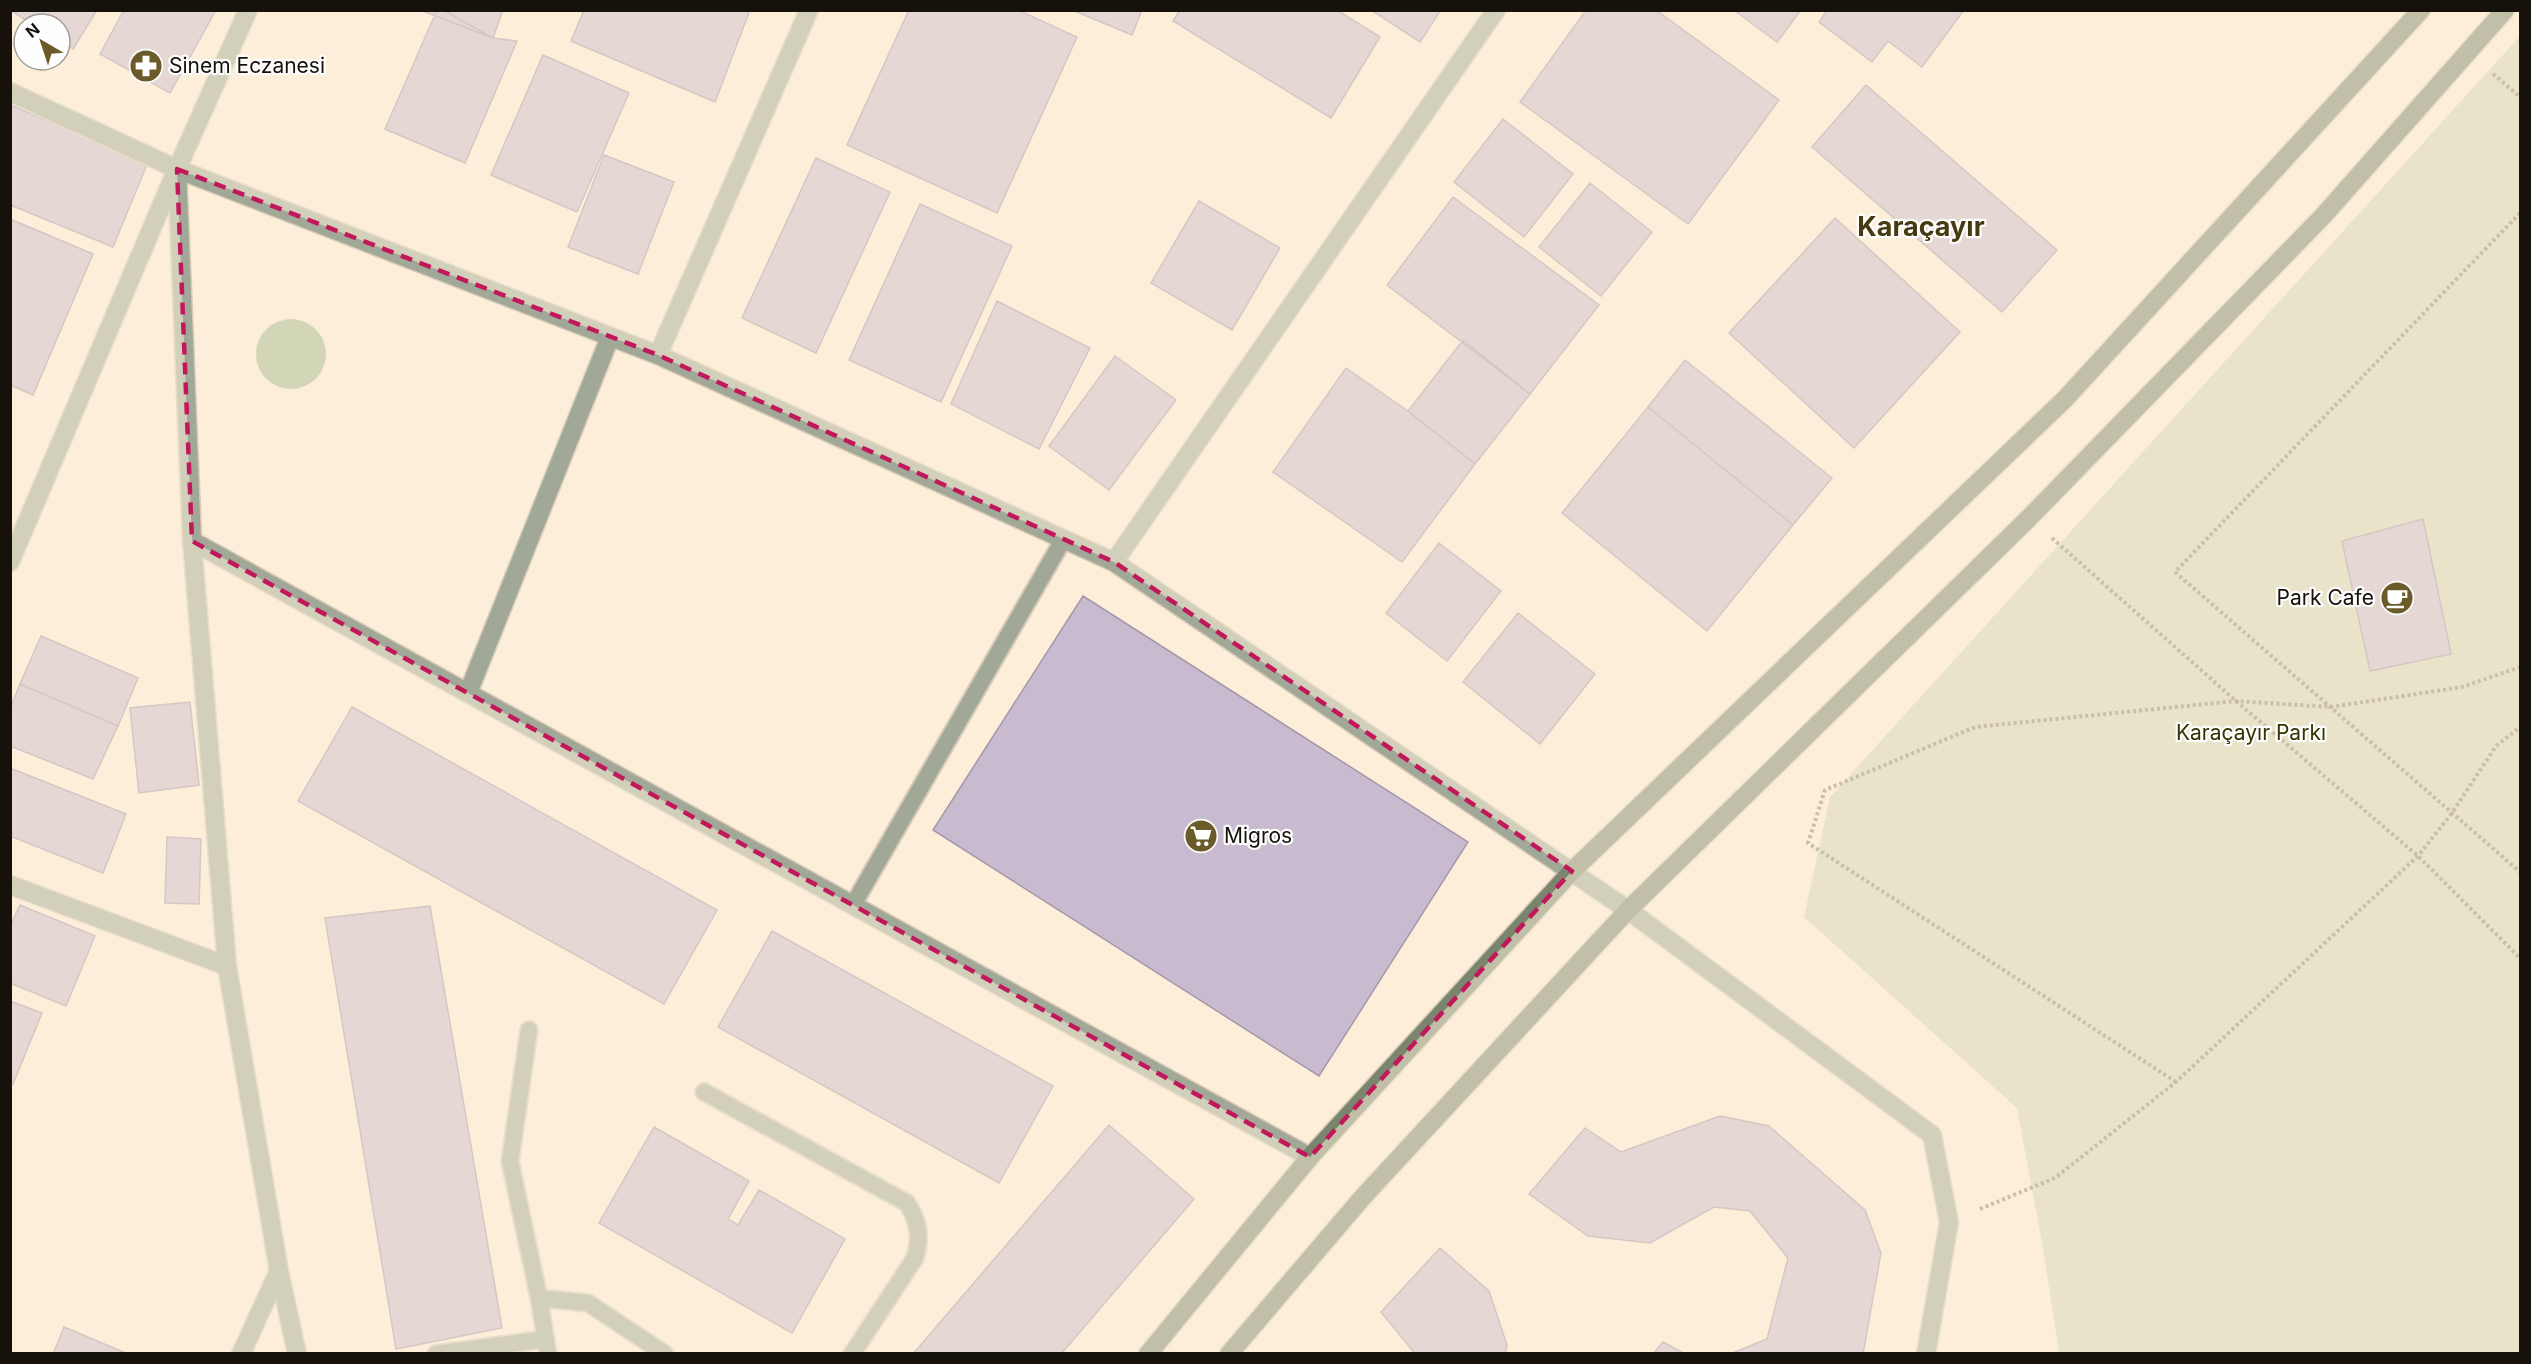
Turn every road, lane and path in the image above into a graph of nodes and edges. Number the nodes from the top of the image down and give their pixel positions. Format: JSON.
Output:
{"nodes":[{"id":1,"x":249,"y":10,"type":"edge"},
{"id":2,"x":809,"y":10,"type":"edge"},
{"id":3,"x":1496,"y":10,"type":"edge"},
{"id":4,"x":2421,"y":10,"type":"edge"},
{"id":5,"x":2505,"y":10,"type":"edge"},
{"id":6,"x":10,"y":92,"type":"edge"},
{"id":7,"x":177,"y":169,"type":"junction"},
{"id":8,"x":2520,"y":213,"type":"edge"},
{"id":9,"x":610,"y":337,"type":"junction"},
{"id":10,"x":658,"y":355,"type":"junction"},
{"id":11,"x":2029,"y":518,"type":"junction"},
{"id":12,"x":1063,"y":540,"type":"junction"},
{"id":13,"x":192,"y":541,"type":"junction"},
{"id":14,"x":10,"y":562,"type":"edge"},
{"id":15,"x":1114,"y":562,"type":"junction"},
{"id":16,"x":2520,"y":667,"type":"edge"},
{"id":17,"x":468,"y":693,"type":"junction"},
{"id":18,"x":2236,"y":701,"type":"junction"},
{"id":19,"x":2331,"y":707,"type":"junction"},
{"id":20,"x":2520,"y":727,"type":"edge"},
{"id":21,"x":2452,"y":813,"type":"junction"},
{"id":22,"x":2418,"y":856,"type":"junction"},
{"id":23,"x":1572,"y":871,"type":"junction"},
{"id":24,"x":2520,"y":872,"type":"edge"},
{"id":25,"x":10,"y":885,"type":"edge"},
{"id":26,"x":853,"y":905,"type":"junction"},
{"id":27,"x":1628,"y":910,"type":"junction"},
{"id":28,"x":2520,"y":958,"type":"edge"},
{"id":29,"x":226,"y":966,"type":"junction"},
{"id":30,"x":529,"y":1030,"type":"dead end"},
{"id":31,"x":2176,"y":1082,"type":"junction"},
{"id":32,"x":704,"y":1092,"type":"dead end"},
{"id":33,"x":1310,"y":1157,"type":"junction"},
{"id":34,"x":1949,"y":1222,"type":"junction"},
{"id":35,"x":279,"y":1271,"type":"junction"},
{"id":36,"x":539,"y":1298,"type":"junction"},
{"id":37,"x":547,"y":1346,"type":"edge"},
{"id":38,"x":241,"y":1353,"type":"edge"},
{"id":39,"x":297,"y":1353,"type":"edge"},
{"id":40,"x":436,"y":1353,"type":"edge"},
{"id":41,"x":665,"y":1353,"type":"edge"},
{"id":42,"x":852,"y":1353,"type":"edge"},
{"id":43,"x":1148,"y":1353,"type":"edge"},
{"id":44,"x":1229,"y":1353,"type":"edge"},
{"id":45,"x":1926,"y":1353,"type":"edge"}],
"edges":[{"from":1,"to":7,"type":"street"},
{"from":2,"to":10,"type":"street"},
{"from":3,"to":15,"type":"street"},
{"from":4,"to":23,"type":"main road"},
{"from":5,"to":11,"type":"main road"},
{"from":6,"to":7,"type":"street"},
{"from":7,"to":9,"type":"street"},
{"from":7,"to":13,"type":"street"},
{"from":7,"to":14,"type":"street"},
{"from":8,"to":19,"type":"path"},
{"from":9,"to":10,"type":"street"},
{"from":9,"to":17,"type":"street"},
{"from":10,"to":12,"type":"street"},
{"from":11,"to":18,"type":"path"},
{"from":11,"to":27,"type":"main road"},
{"from":12,"to":15,"type":"street"},
{"from":12,"to":26,"type":"lane"},
{"from":13,"to":17,"type":"street"},
{"from":13,"to":29,"type":"street"},
{"from":15,"to":23,"type":"street"},
{"from":16,"to":19,"type":"path"},
{"from":17,"to":26,"type":"street"},
{"from":18,"to":19,"type":"path"},
{"from":18,"to":22,"type":"path"},
{"from":18,"to":31,"type":"path"},
{"from":19,"to":21,"type":"path"},
{"from":20,"to":21,"type":"path"},
{"from":21,"to":22,"type":"path"},
{"from":21,"to":24,"type":"path"},
{"from":22,"to":28,"type":"path"},
{"from":22,"to":31,"type":"path"},
{"from":23,"to":27,"type":"street"},
{"from":23,"to":33,"type":"main road"},
{"from":25,"to":29,"type":"street"},
{"from":26,"to":33,"type":"street"},
{"from":27,"to":34,"type":"street"},
{"from":27,"to":44,"type":"main road"},
{"from":29,"to":35,"type":"street"},
{"from":30,"to":36,"type":"lane"},
{"from":31,"to":34,"type":"path"},
{"from":32,"to":42,"type":"lane"},
{"from":33,"to":43,"type":"main road"},
{"from":34,"to":45,"type":"street"},
{"from":35,"to":38,"type":"street"},
{"from":35,"to":39,"type":"street"},
{"from":36,"to":37,"type":"lane"},
{"from":36,"to":41,"type":"lane"},
{"from":37,"to":40,"type":"lane"}]}
